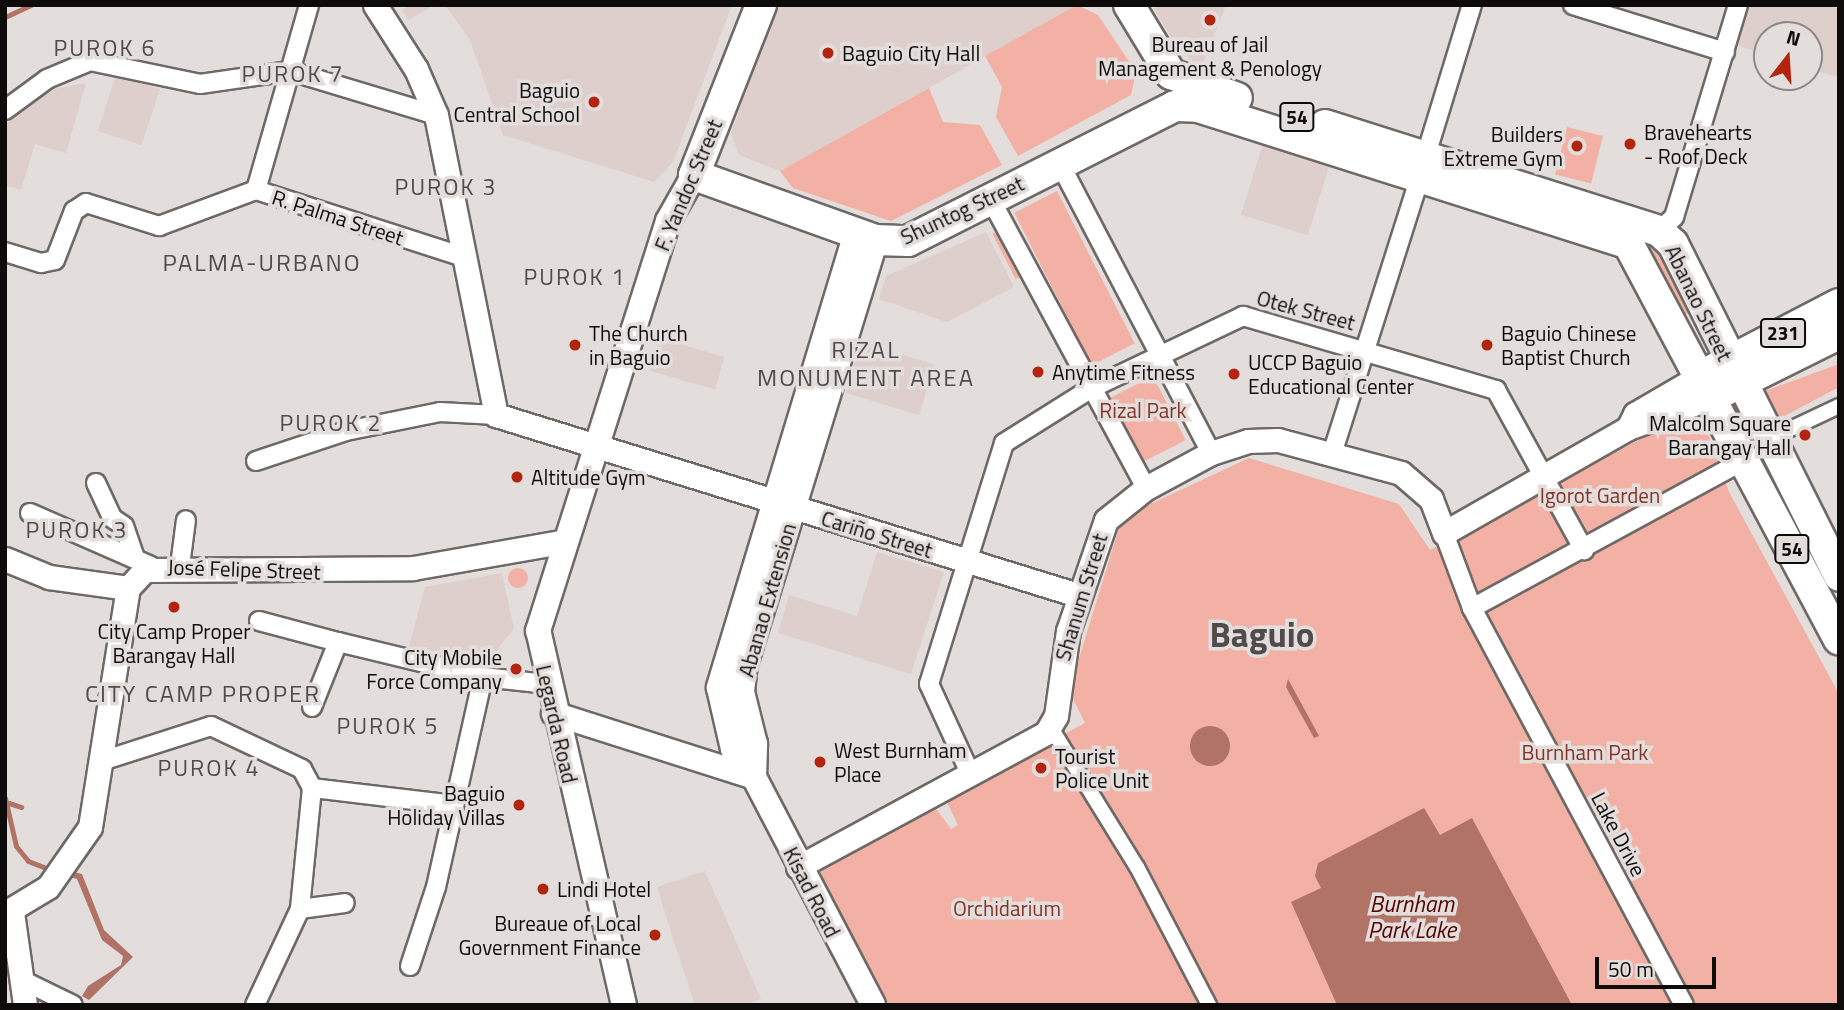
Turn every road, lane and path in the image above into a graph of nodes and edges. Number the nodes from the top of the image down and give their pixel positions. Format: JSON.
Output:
{"nodes":[{"id":1,"x":309,"y":5,"type":"edge"},
{"id":2,"x":375,"y":5,"type":"edge"},
{"id":3,"x":761,"y":5,"type":"edge"},
{"id":4,"x":1129,"y":5,"type":"edge"},
{"id":5,"x":1472,"y":5,"type":"edge"},
{"id":6,"x":1573,"y":5,"type":"edge"},
{"id":7,"x":1738,"y":5,"type":"edge"},
{"id":8,"x":1725,"y":52,"type":"junction"},
{"id":9,"x":290,"y":71,"type":"junction"},
{"id":10,"x":1171,"y":74,"type":"junction"},
{"id":11,"x":1198,"y":107,"type":"joint"},
{"id":12,"x":5,"y":110,"type":"edge"},
{"id":13,"x":436,"y":115,"type":"junction"},
{"id":14,"x":1144,"y":119,"type":"junction"},
{"id":15,"x":1301,"y":128,"type":"junction"},
{"id":16,"x":1059,"y":162,"type":"junction"},
{"id":17,"x":1423,"y":166,"type":"junction"},
{"id":18,"x":694,"y":175,"type":"junction"},
{"id":19,"x":256,"y":190,"type":"junction"},
{"id":20,"x":991,"y":200,"type":"junction"},
{"id":21,"x":1659,"y":231,"type":"junction"},
{"id":22,"x":866,"y":237,"type":"junction"},
{"id":23,"x":5,"y":252,"type":"edge"},
{"id":24,"x":466,"y":258,"type":"junction"},
{"id":25,"x":1839,"y":304,"type":"edge"},
{"id":26,"x":1839,"y":334,"type":"edge"},
{"id":27,"x":1366,"y":350,"type":"junction"},
{"id":28,"x":1839,"y":352,"type":"edge"},
{"id":29,"x":1158,"y":355,"type":"junction"},
{"id":30,"x":1784,"y":357,"type":"junction"},
{"id":31,"x":1720,"y":379,"type":"junction"},
{"id":32,"x":1090,"y":389,"type":"junction"},
{"id":33,"x":1839,"y":406,"type":"edge"},
{"id":34,"x":496,"y":415,"type":"junction"},
{"id":35,"x":596,"y":447,"type":"junction"},
{"id":36,"x":1756,"y":450,"type":"junction"},
{"id":37,"x":1333,"y":451,"type":"junction"},
{"id":38,"x":1211,"y":453,"type":"junction"},
{"id":39,"x":256,"y":461,"type":"dead end"},
{"id":40,"x":1544,"y":473,"type":"junction"},
{"id":41,"x":96,"y":483,"type":"dead end"},
{"id":42,"x":1146,"y":488,"type":"junction"},
{"id":43,"x":782,"y":505,"type":"junction"},
{"id":44,"x":30,"y":513,"type":"dead end"},
{"id":45,"x":186,"y":520,"type":"dead end"},
{"id":46,"x":1441,"y":526,"type":"junction"},
{"id":47,"x":566,"y":541,"type":"junction"},
{"id":48,"x":1584,"y":550,"type":"junction"},
{"id":49,"x":5,"y":559,"type":"edge"},
{"id":50,"x":143,"y":562,"type":"junction"},
{"id":51,"x":967,"y":562,"type":"junction"},
{"id":52,"x":180,"y":566,"type":"junction"},
{"id":53,"x":1839,"y":576,"type":"edge"},
{"id":54,"x":128,"y":588,"type":"junction"},
{"id":55,"x":1078,"y":595,"type":"junction"},
{"id":56,"x":1472,"y":608,"type":"junction"},
{"id":57,"x":259,"y":621,"type":"dead end"},
{"id":58,"x":1839,"y":639,"type":"edge"},
{"id":59,"x":338,"y":642,"type":"junction"},
{"id":60,"x":483,"y":677,"type":"junction"},
{"id":61,"x":546,"y":684,"type":"junction"},
{"id":62,"x":312,"y":707,"type":"dead end"},
{"id":63,"x":553,"y":713,"type":"junction"},
{"id":64,"x":1051,"y":727,"type":"junction"},
{"id":65,"x":106,"y":760,"type":"junction"},
{"id":66,"x":970,"y":773,"type":"junction"},
{"id":67,"x":754,"y":777,"type":"junction"},
{"id":68,"x":312,"y":788,"type":"junction"},
{"id":69,"x":454,"y":805,"type":"junction"},
{"id":70,"x":798,"y":867,"type":"junction"},
{"id":71,"x":345,"y":903,"type":"dead end"},
{"id":72,"x":300,"y":909,"type":"junction"},
{"id":73,"x":8,"y":912,"type":"edge"},
{"id":74,"x":410,"y":966,"type":"dead end"},
{"id":75,"x":25,"y":994,"type":"edge"},
{"id":76,"x":73,"y":1005,"type":"edge"},
{"id":77,"x":255,"y":1005,"type":"edge"},
{"id":78,"x":624,"y":1005,"type":"edge"},
{"id":79,"x":873,"y":1005,"type":"edge"},
{"id":80,"x":1209,"y":1005,"type":"edge"},
{"id":81,"x":1684,"y":1005,"type":"edge"}],
"edges":[{"from":1,"to":9,"type":"street"},
{"from":2,"to":13,"type":"street"},
{"from":3,"to":18,"type":"highway","name":"F. Yandoc Street"},
{"from":4,"to":10,"type":"highway"},
{"from":5,"to":17,"type":"street"},
{"from":6,"to":8,"type":"street"},
{"from":7,"to":8,"type":"street"},
{"from":8,"to":21,"type":"street"},
{"from":9,"to":12,"type":"street"},
{"from":9,"to":13,"type":"street"},
{"from":9,"to":19,"type":"street"},
{"from":10,"to":14,"type":"highway","name":"Shuntog Street"},
{"from":10,"to":15,"type":"highway","name":"Abanao Street","number":"54"},
{"from":11,"to":14,"type":"highway","name":"Shuntog Street","number":"54"},
{"from":11,"to":15,"type":"highway","name":"Abanao Street","number":"54"},
{"from":13,"to":24,"type":"street"},
{"from":14,"to":16,"type":"highway","name":"Shuntog Street"},
{"from":15,"to":17,"type":"highway","name":"Abanao Street","number":"54"},
{"from":16,"to":20,"type":"highway","name":"Shuntog Street"},
{"from":16,"to":29,"type":"street"},
{"from":17,"to":21,"type":"highway","name":"Abanao Street","number":"54"},
{"from":17,"to":27,"type":"street"},
{"from":17,"to":31,"type":"highway","name":"Abanao Street","number":"54"},
{"from":18,"to":22,"type":"highway","name":"Shuntog Street"},
{"from":18,"to":35,"type":"main road","name":"F. Yandoc Street"},
{"from":19,"to":23,"type":"street","name":"R. Palma Street"},
{"from":19,"to":24,"type":"street","name":"R. Palma Street"},
{"from":20,"to":22,"type":"highway","name":"Shuntog Street"},
{"from":20,"to":32,"type":"street"},
{"from":21,"to":31,"type":"highway","name":"Abanao Street","number":"54"},
{"from":22,"to":43,"type":"main road","name":"Abanao Extension"},
{"from":24,"to":34,"type":"street"},
{"from":25,"to":31,"type":"highway","number":"231"},
{"from":26,"to":30,"type":"highway","number":"231"},
{"from":27,"to":29,"type":"street","name":"Otek Street"},
{"from":27,"to":37,"type":"street"},
{"from":27,"to":40,"type":"street","name":"Otek Street"},
{"from":28,"to":30,"type":"highway"},
{"from":29,"to":32,"type":"street","name":"Otek Street"},
{"from":29,"to":38,"type":"street"},
{"from":30,"to":31,"type":"highway","number":"231"},
{"from":31,"to":36,"type":"highway","number":"54"},
{"from":31,"to":40,"type":"street"},
{"from":32,"to":42,"type":"street"},
{"from":32,"to":51,"type":"street","name":"Otek Street"},
{"from":33,"to":36,"type":"street"},
{"from":34,"to":35,"type":"street","name":"Cariño Street"},
{"from":34,"to":39,"type":"street"},
{"from":35,"to":43,"type":"street","name":"Cariño Street"},
{"from":35,"to":47,"type":"main road","name":"Legarda Road"},
{"from":36,"to":48,"type":"street"},
{"from":36,"to":53,"type":"highway","number":"54"},
{"from":36,"to":58,"type":"highway","number":"54"},
{"from":37,"to":38,"type":"street","name":"Shanum Street"},
{"from":37,"to":46,"type":"street","name":"Shanum Street"},
{"from":38,"to":42,"type":"street","name":"Shanum Street"},
{"from":40,"to":46,"type":"street"},
{"from":40,"to":48,"type":"street","name":"Otek Street"},
{"from":41,"to":50,"type":"street"},
{"from":42,"to":55,"type":"street","name":"Shanum Street"},
{"from":43,"to":51,"type":"street","name":"Cariño Street"},
{"from":43,"to":67,"type":"main road","name":"Abanao Extension"},
{"from":44,"to":50,"type":"street"},
{"from":45,"to":52,"type":"street"},
{"from":46,"to":56,"type":"street","name":"Lake Drive"},
{"from":47,"to":52,"type":"street","name":"José Felipe Street"},
{"from":47,"to":61,"type":"main road","name":"Legarda Road"},
{"from":48,"to":56,"type":"street"},
{"from":49,"to":54,"type":"street"},
{"from":50,"to":52,"type":"street","name":"José Felipe Street"},
{"from":50,"to":54,"type":"street","name":"José Felipe Street"},
{"from":51,"to":55,"type":"street","name":"Cariño Street"},
{"from":51,"to":66,"type":"street","name":"Otek Street"},
{"from":54,"to":65,"type":"street"},
{"from":55,"to":64,"type":"street","name":"Shanum Street"},
{"from":56,"to":81,"type":"street","name":"Lake Drive"},
{"from":57,"to":59,"type":"street"},
{"from":59,"to":60,"type":"street"},
{"from":59,"to":62,"type":"street"},
{"from":60,"to":61,"type":"street"},
{"from":60,"to":69,"type":"street"},
{"from":61,"to":63,"type":"main road","name":"Legarda Road"},
{"from":63,"to":67,"type":"street"},
{"from":63,"to":78,"type":"main road","name":"Legarda Road"},
{"from":64,"to":66,"type":"street"},
{"from":64,"to":80,"type":"street"},
{"from":65,"to":68,"type":"street"},
{"from":65,"to":73,"type":"street"},
{"from":66,"to":70,"type":"street"},
{"from":67,"to":70,"type":"main road","name":"Kisad Road"},
{"from":68,"to":69,"type":"street"},
{"from":68,"to":72,"type":"street"},
{"from":69,"to":74,"type":"street"},
{"from":70,"to":79,"type":"main road","name":"Kisad Road"},
{"from":71,"to":72,"type":"street"},
{"from":72,"to":77,"type":"street"},
{"from":73,"to":75,"type":"street"},
{"from":75,"to":76,"type":"street"}]}
